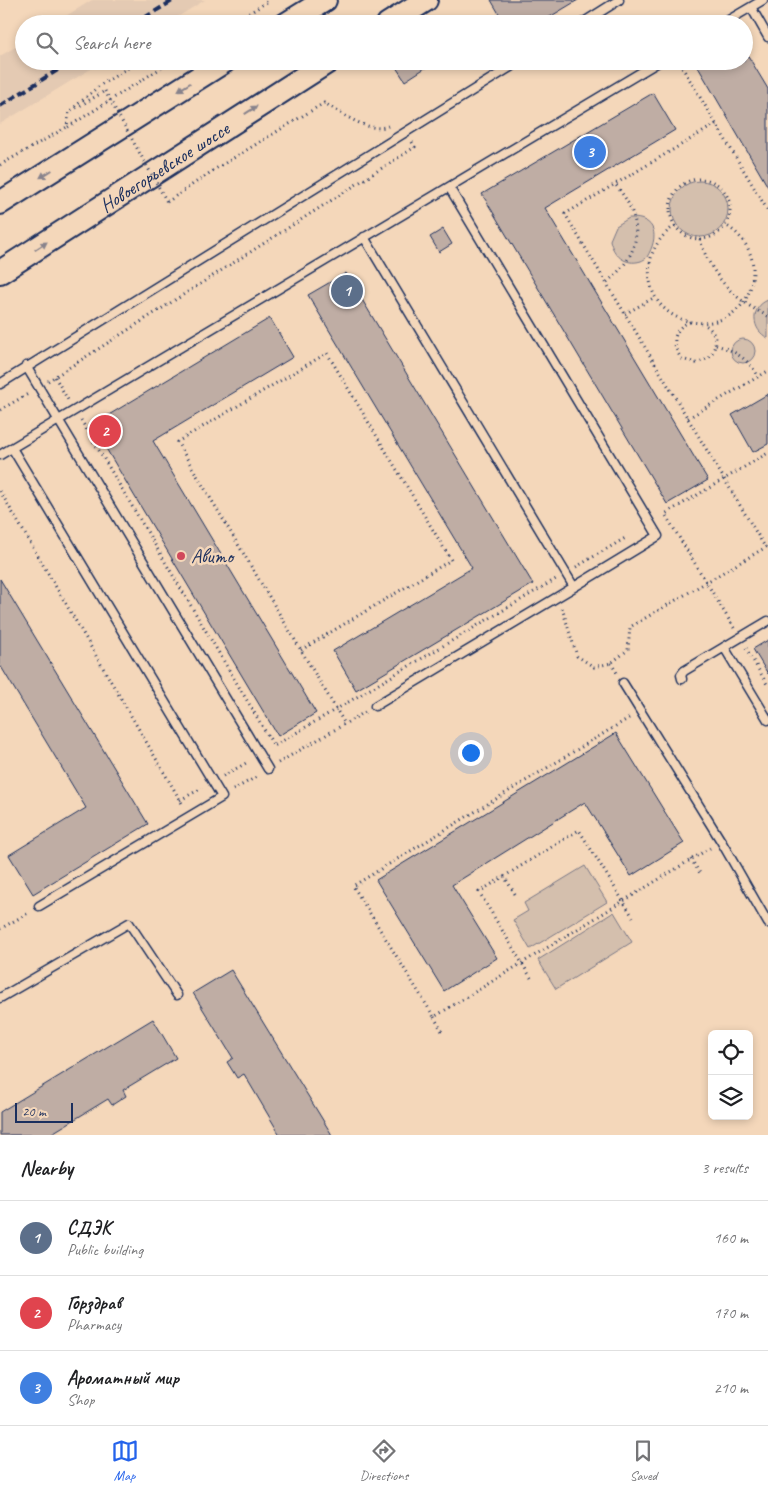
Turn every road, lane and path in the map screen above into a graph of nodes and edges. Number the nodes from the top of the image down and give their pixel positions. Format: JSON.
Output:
{"nodes":[{"id":1,"x":270,"y":0,"type":"edge"},
{"id":2,"x":325,"y":0,"type":"edge"},
{"id":3,"x":426,"y":0,"type":"edge"},
{"id":4,"x":619,"y":0,"type":"edge"},
{"id":5,"x":763,"y":0,"type":"edge"},
{"id":6,"x":750,"y":7,"type":"junction"},
{"id":7,"x":246,"y":15,"type":"edge"},
{"id":8,"x":301,"y":15,"type":"edge"},
{"id":9,"x":402,"y":15,"type":"edge"},
{"id":10,"x":595,"y":15,"type":"edge"},
{"id":11,"x":737,"y":15,"type":"edge"},
{"id":12,"x":768,"y":37,"type":"edge"},
{"id":13,"x":124,"y":70,"type":"edge"},
{"id":14,"x":158,"y":70,"type":"edge"},
{"id":15,"x":211,"y":70,"type":"edge"},
{"id":16,"x":315,"y":70,"type":"edge"},
{"id":17,"x":505,"y":70,"type":"edge"},
{"id":18,"x":645,"y":70,"type":"edge"},
{"id":19,"x":684,"y":70,"type":"edge"},
{"id":20,"x":69,"y":112,"type":"junction"},
{"id":21,"x":716,"y":124,"type":"junction"},
{"id":22,"x":389,"y":125,"type":"dead end"},
{"id":23,"x":67,"y":127,"type":"junction"},
{"id":24,"x":415,"y":147,"type":"dead end"},
{"id":25,"x":0,"y":165,"type":"edge"},
{"id":26,"x":614,"y":184,"type":"junction"},
{"id":27,"x":448,"y":187,"type":"junction"},
{"id":28,"x":0,"y":203,"type":"edge"},
{"id":29,"x":768,"y":211,"type":"edge"},
{"id":30,"x":726,"y":225,"type":"junction"},
{"id":31,"x":675,"y":226,"type":"junction"},
{"id":32,"x":364,"y":237,"type":"junction"},
{"id":33,"x":700,"y":239,"type":"junction"},
{"id":34,"x":0,"y":272,"type":"edge"},
{"id":35,"x":607,"y":283,"type":"junction"},
{"id":36,"x":656,"y":297,"type":"junction"},
{"id":37,"x":743,"y":303,"type":"junction"},
{"id":38,"x":625,"y":314,"type":"junction"},
{"id":39,"x":768,"y":316,"type":"edge"},
{"id":40,"x":691,"y":322,"type":"junction"},
{"id":41,"x":702,"y":323,"type":"junction"},
{"id":42,"x":716,"y":344,"type":"junction"},
{"id":43,"x":26,"y":366,"type":"junction"},
{"id":44,"x":768,"y":371,"type":"edge"},
{"id":45,"x":758,"y":376,"type":"junction"},
{"id":46,"x":55,"y":377,"type":"junction"},
{"id":47,"x":0,"y":384,"type":"edge"},
{"id":48,"x":39,"y":388,"type":"junction"},
{"id":49,"x":0,"y":410,"type":"edge"},
{"id":50,"x":75,"y":410,"type":"junction"},
{"id":51,"x":688,"y":418,"type":"junction"},
{"id":52,"x":58,"y":420,"type":"junction"},
{"id":53,"x":12,"y":448,"type":"junction"},
{"id":54,"x":768,"y":453,"type":"edge"},
{"id":55,"x":0,"y":455,"type":"edge"},
{"id":56,"x":724,"y":479,"type":"junction"},
{"id":57,"x":0,"y":491,"type":"edge"},
{"id":58,"x":666,"y":514,"type":"junction"},
{"id":59,"x":650,"y":523,"type":"junction"},
{"id":60,"x":767,"y":546,"type":"edge"},
{"id":61,"x":566,"y":573,"type":"junction"},
{"id":62,"x":550,"y":582,"type":"junction"},
{"id":63,"x":706,"y":582,"type":"junction"},
{"id":64,"x":574,"y":587,"type":"junction"},
{"id":65,"x":558,"y":596,"type":"junction"},
{"id":66,"x":768,"y":621,"type":"edge"},
{"id":67,"x":740,"y":638,"type":"junction"},
{"id":68,"x":724,"y":647,"type":"junction"},
{"id":69,"x":301,"y":650,"type":"junction"},
{"id":70,"x":682,"y":679,"type":"dead end"},
{"id":71,"x":623,"y":683,"type":"dead end"},
{"id":72,"x":768,"y":686,"type":"edge"},
{"id":73,"x":375,"y":706,"type":"joint"},
{"id":74,"x":336,"y":709,"type":"junction"},
{"id":75,"x":641,"y":711,"type":"junction"},
{"id":76,"x":768,"y":720,"type":"edge"},
{"id":77,"x":345,"y":724,"type":"junction"},
{"id":78,"x":274,"y":746,"type":"junction"},
{"id":79,"x":259,"y":755,"type":"junction"},
{"id":80,"x":268,"y":770,"type":"junction"},
{"id":81,"x":213,"y":782,"type":"junction"},
{"id":82,"x":222,"y":797,"type":"junction"},
{"id":83,"x":180,"y":800,"type":"junction"},
{"id":84,"x":190,"y":816,"type":"junction"},
{"id":85,"x":721,"y":841,"type":"junction"},
{"id":86,"x":691,"y":859,"type":"junction"},
{"id":87,"x":701,"y":875,"type":"dead end"},
{"id":88,"x":504,"y":876,"type":"junction"},
{"id":89,"x":515,"y":894,"type":"dead end"},
{"id":90,"x":623,"y":901,"type":"junction"},
{"id":91,"x":39,"y":906,"type":"joint"},
{"id":92,"x":633,"y":917,"type":"dead end"},
{"id":93,"x":768,"y":923,"type":"edge"},
{"id":94,"x":0,"y":930,"type":"edge"},
{"id":95,"x":522,"y":963,"type":"junction"},
{"id":96,"x":531,"y":978,"type":"dead end"},
{"id":97,"x":176,"y":995,"type":"dead end"},
{"id":98,"x":0,"y":998,"type":"edge"},
{"id":99,"x":434,"y":1017,"type":"junction"},
{"id":100,"x":444,"y":1033,"type":"dead end"}],
"edges":[{"from":1,"to":7,"type":"path"},
{"from":2,"to":8,"type":"main road"},
{"from":3,"to":9,"type":"main road"},
{"from":4,"to":10,"type":"lane"},
{"from":5,"to":6,"type":"lane"},
{"from":6,"to":11,"type":"lane"},
{"from":6,"to":12,"type":"lane"},
{"from":13,"to":20,"type":"path"},
{"from":14,"to":23,"type":"path"},
{"from":15,"to":28,"type":"main road","one_way":true},
{"from":34,"to":16,"type":"main road","name":"Новоегорьевское шоссе","one_way":true},
{"from":17,"to":43,"type":"lane"},
{"from":18,"to":27,"type":"lane"},
{"from":19,"to":21,"type":"path"},
{"from":20,"to":22,"type":"path","bridge":true},
{"from":20,"to":23,"type":"path"},
{"from":21,"to":26,"type":"path"},
{"from":21,"to":29,"type":"path"},
{"from":23,"to":25,"type":"path"},
{"from":24,"to":46,"type":"path"},
{"from":26,"to":35,"type":"path"},
{"from":26,"to":35,"type":"path"},
{"from":27,"to":32,"type":"lane"},
{"from":27,"to":59,"type":"lane"},
{"from":30,"to":31,"type":"path"},
{"from":30,"to":33,"type":"path"},
{"from":30,"to":37,"type":"path"},
{"from":31,"to":33,"type":"path"},
{"from":31,"to":36,"type":"path"},
{"from":32,"to":50,"type":"lane"},
{"from":32,"to":61,"type":"lane"},
{"from":33,"to":37,"type":"path"},
{"from":35,"to":38,"type":"path"},
{"from":36,"to":38,"type":"path"},
{"from":36,"to":40,"type":"path"},
{"from":37,"to":39,"type":"path"},
{"from":37,"to":41,"type":"path"},
{"from":38,"to":51,"type":"path"},
{"from":40,"to":41,"type":"path"},
{"from":40,"to":42,"type":"path"},
{"from":41,"to":42,"type":"path"},
{"from":42,"to":45,"type":"path"},
{"from":43,"to":47,"type":"lane"},
{"from":43,"to":48,"type":"lane"},
{"from":44,"to":45,"type":"path"},
{"from":45,"to":51,"type":"path"},
{"from":46,"to":48,"type":"path"},
{"from":46,"to":50,"type":"path"},
{"from":48,"to":49,"type":"path"},
{"from":48,"to":52,"type":"lane"},
{"from":50,"to":52,"type":"lane"},
{"from":50,"to":78,"type":"path"},
{"from":51,"to":56,"type":"path"},
{"from":52,"to":53,"type":"lane"},
{"from":52,"to":79,"type":"lane"},
{"from":53,"to":55,"type":"lane"},
{"from":53,"to":81,"type":"lane"},
{"from":54,"to":56,"type":"path"},
{"from":56,"to":58,"type":"path"},
{"from":56,"to":60,"type":"path"},
{"from":57,"to":83,"type":"path"},
{"from":58,"to":59,"type":"path"},
{"from":58,"to":63,"type":"path"},
{"from":59,"to":61,"type":"path"},
{"from":59,"to":64,"type":"lane"},
{"from":60,"to":63,"type":"path"},
{"from":61,"to":62,"type":"path"},
{"from":61,"to":64,"type":"lane"},
{"from":62,"to":65,"type":"path"},
{"from":62,"to":74,"type":"path"},
{"from":63,"to":65,"type":"path"},
{"from":63,"to":67,"type":"path"},
{"from":64,"to":65,"type":"lane"},
{"from":65,"to":73,"type":"lane"},
{"from":66,"to":67,"type":"lane"},
{"from":67,"to":68,"type":"lane"},
{"from":67,"to":72,"type":"path"},
{"from":68,"to":70,"type":"lane"},
{"from":68,"to":76,"type":"lane"},
{"from":69,"to":69,"type":"path"},
{"from":69,"to":74,"type":"path"},
{"from":71,"to":75,"type":"lane"},
{"from":73,"to":77,"type":"path"},
{"from":74,"to":77,"type":"path"},
{"from":74,"to":78,"type":"path"},
{"from":75,"to":85,"type":"lane"},
{"from":75,"to":99,"type":"path"},
{"from":77,"to":80,"type":"path"},
{"from":78,"to":79,"type":"path"},
{"from":79,"to":80,"type":"lane"},
{"from":79,"to":81,"type":"path"},
{"from":80,"to":82,"type":"path"},
{"from":81,"to":82,"type":"lane"},
{"from":81,"to":83,"type":"path"},
{"from":82,"to":84,"type":"lane"},
{"from":83,"to":84,"type":"path"},
{"from":84,"to":91,"type":"lane"},
{"from":85,"to":86,"type":"path"},
{"from":85,"to":93,"type":"lane"},
{"from":86,"to":87,"type":"path"},
{"from":86,"to":90,"type":"path"},
{"from":88,"to":89,"type":"path"},
{"from":88,"to":90,"type":"path"},
{"from":88,"to":95,"type":"path"},
{"from":90,"to":92,"type":"path"},
{"from":90,"to":95,"type":"path"},
{"from":91,"to":94,"type":"path"},
{"from":95,"to":96,"type":"path"},
{"from":95,"to":99,"type":"path"},
{"from":97,"to":98,"type":"lane"},
{"from":99,"to":100,"type":"path"}]}
